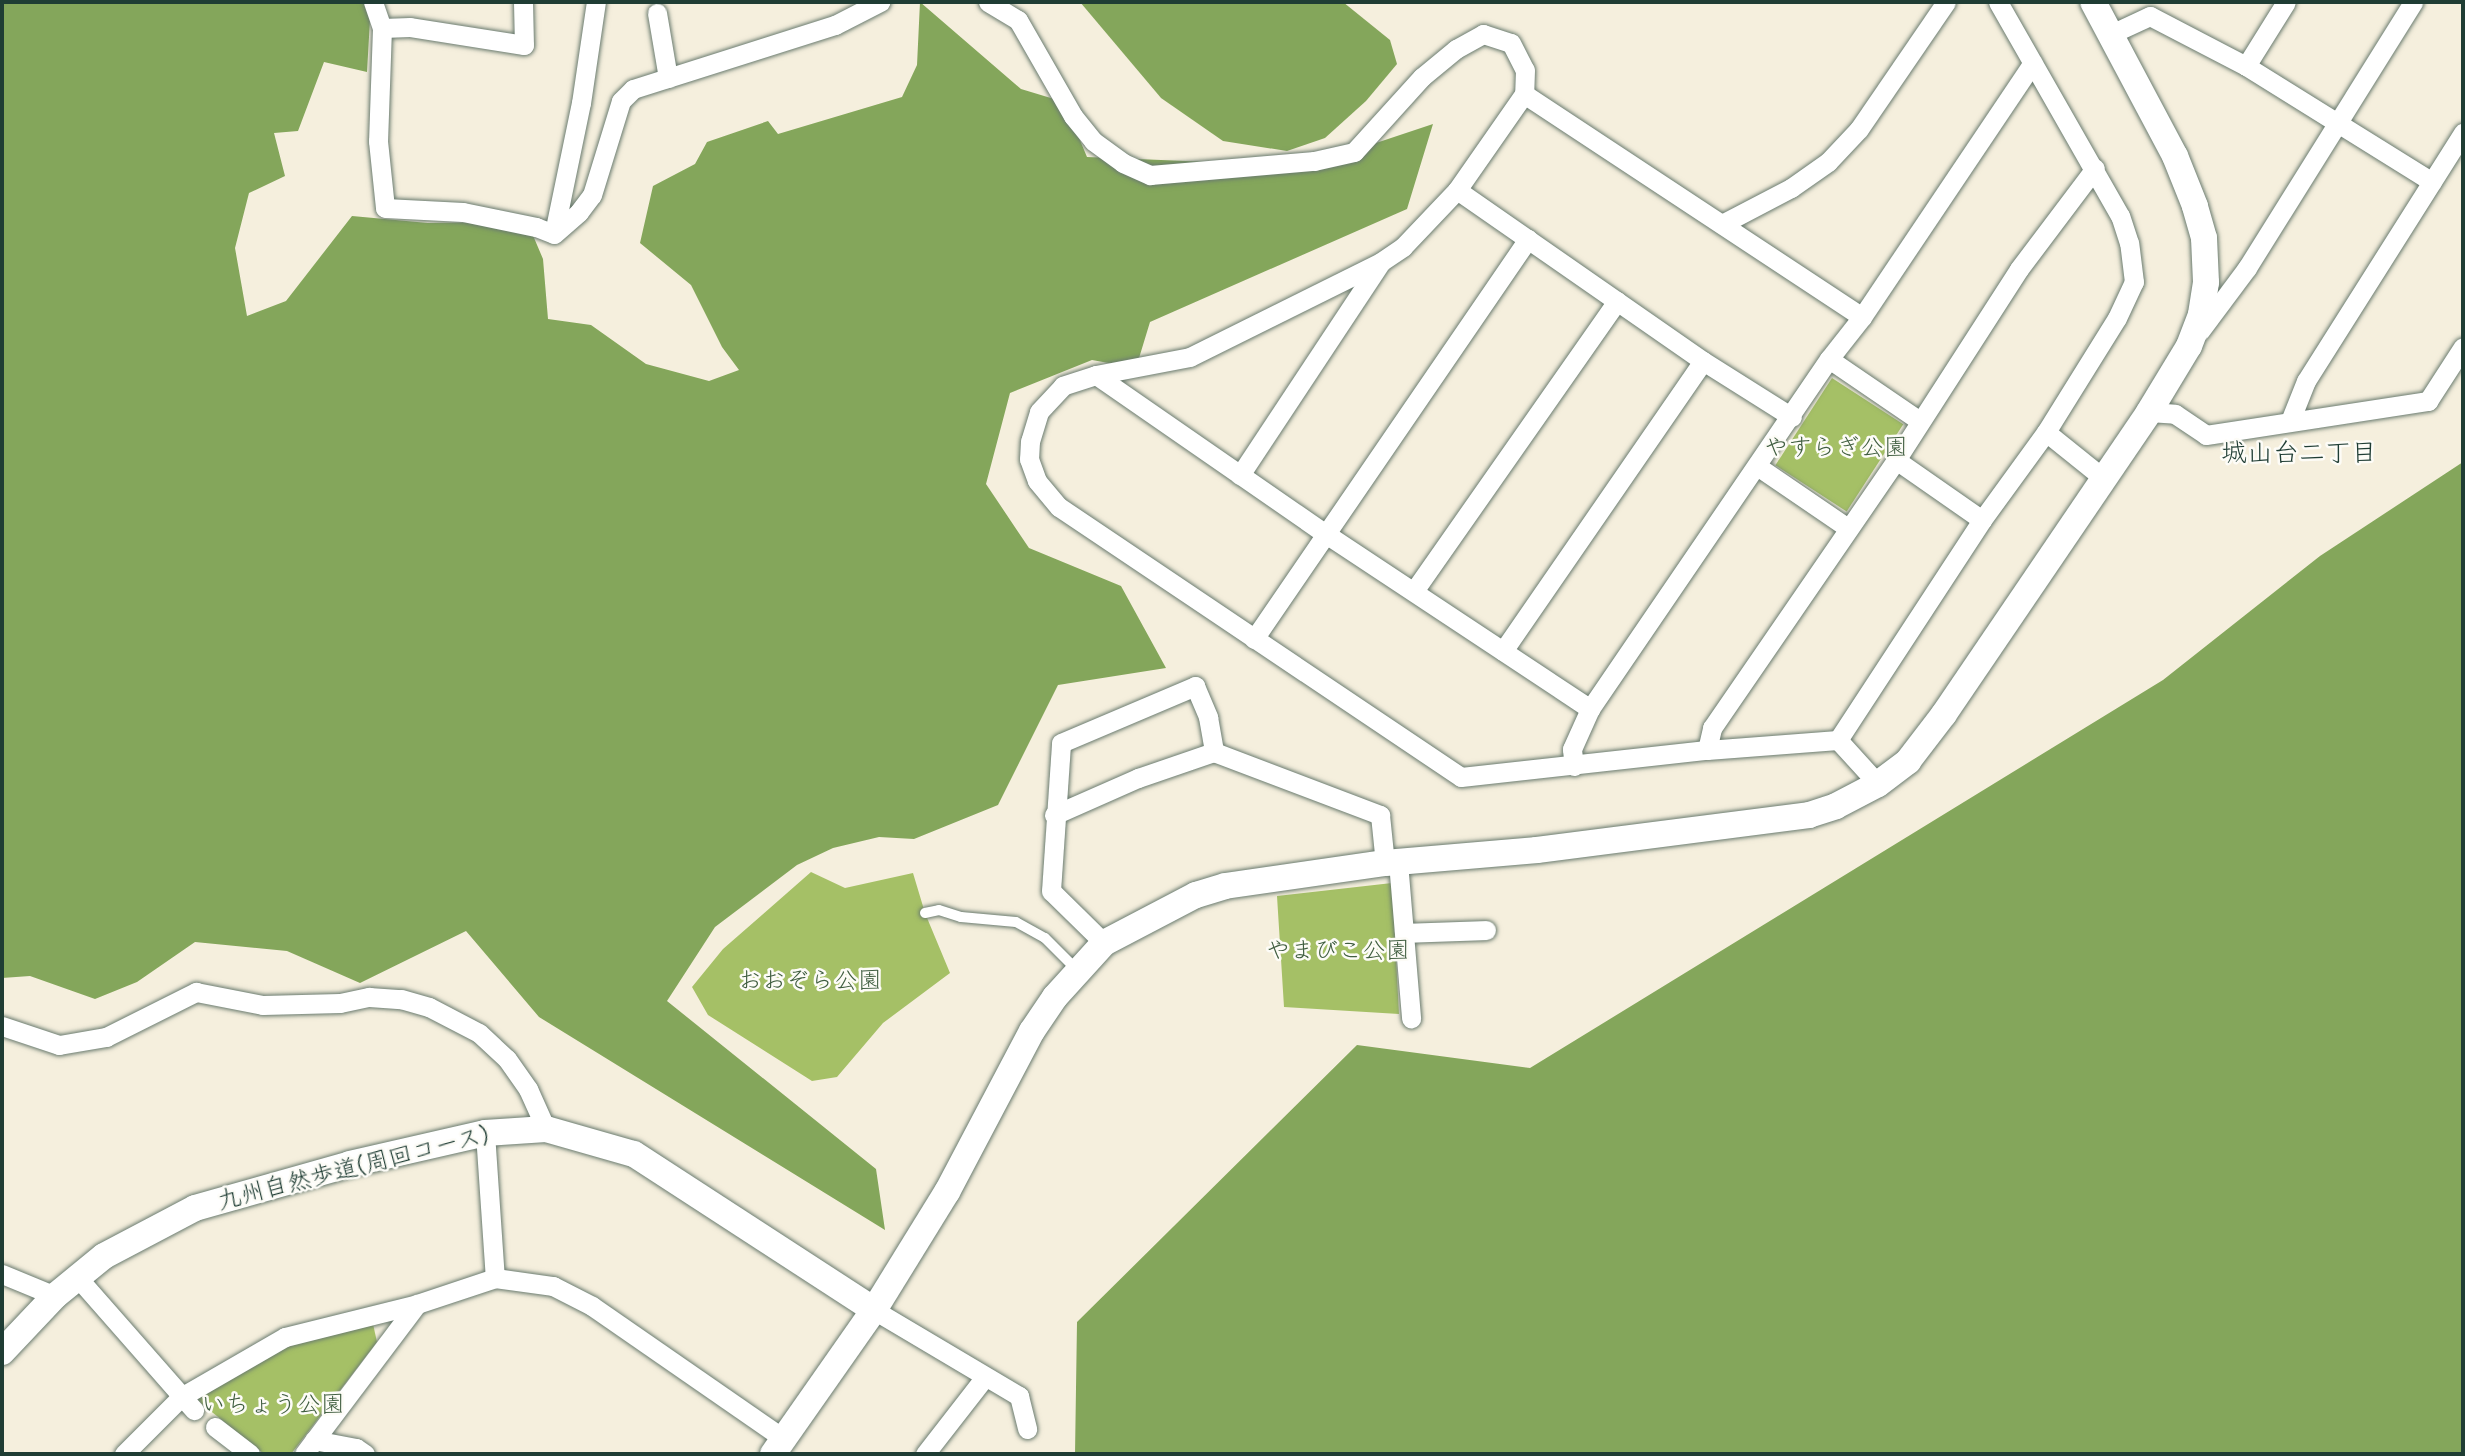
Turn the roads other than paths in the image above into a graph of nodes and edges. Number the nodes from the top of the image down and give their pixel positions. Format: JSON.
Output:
{"nodes":[{"id":1,"x":373,"y":2,"type":"edge"},
{"id":2,"x":523,"y":2,"type":"edge"},
{"id":3,"x":596,"y":2,"type":"edge"},
{"id":4,"x":880,"y":2,"type":"edge"},
{"id":5,"x":988,"y":2,"type":"edge"},
{"id":6,"x":1947,"y":2,"type":"edge"},
{"id":7,"x":1998,"y":2,"type":"edge"},
{"id":8,"x":2093,"y":2,"type":"edge"},
{"id":9,"x":2286,"y":2,"type":"edge"},
{"id":10,"x":2413,"y":2,"type":"edge"},
{"id":11,"x":2155,"y":9,"type":"edge"},
{"id":12,"x":657,"y":13,"type":"dead end"},
{"id":13,"x":382,"y":28,"type":"junction"},
{"id":14,"x":2111,"y":34,"type":"junction"},
{"id":15,"x":2033,"y":63,"type":"junction"},
{"id":16,"x":2246,"y":66,"type":"junction"},
{"id":17,"x":668,"y":78,"type":"junction"},
{"id":18,"x":1524,"y":94,"type":"junction"},
{"id":19,"x":2337,"y":123,"type":"junction"},
{"id":20,"x":2463,"y":133,"type":"edge"},
{"id":21,"x":2095,"y":168,"type":"junction"},
{"id":22,"x":2432,"y":182,"type":"junction"},
{"id":23,"x":1457,"y":190,"type":"junction"},
{"id":24,"x":1722,"y":224,"type":"junction"},
{"id":25,"x":554,"y":234,"type":"junction"},
{"id":26,"x":1528,"y":239,"type":"junction"},
{"id":27,"x":1381,"y":262,"type":"junction"},
{"id":28,"x":1616,"y":301,"type":"junction"},
{"id":29,"x":1862,"y":317,"type":"junction"},
{"id":30,"x":2189,"y":346,"type":"junction"},
{"id":31,"x":2463,"y":347,"type":"edge"},
{"id":32,"x":1829,"y":359,"type":"junction"},
{"id":33,"x":1703,"y":361,"type":"junction"},
{"id":34,"x":1096,"y":375,"type":"junction"},
{"id":35,"x":2149,"y":412,"type":"junction"},
{"id":36,"x":1792,"y":417,"type":"junction"},
{"id":37,"x":1920,"y":421,"type":"junction"},
{"id":38,"x":2290,"y":421,"type":"junction"},
{"id":39,"x":2046,"y":432,"type":"junction"},
{"id":40,"x":1896,"y":460,"type":"junction"},
{"id":41,"x":1757,"y":466,"type":"junction"},
{"id":42,"x":1240,"y":475,"type":"junction"},
{"id":43,"x":2102,"y":477,"type":"junction"},
{"id":44,"x":1982,"y":520,"type":"junction"},
{"id":45,"x":1848,"y":528,"type":"junction"},
{"id":46,"x":1326,"y":534,"type":"junction"},
{"id":47,"x":1415,"y":591,"type":"junction"},
{"id":48,"x":1254,"y":639,"type":"junction"},
{"id":49,"x":1503,"y":651,"type":"junction"},
{"id":50,"x":1590,"y":709,"type":"junction"},
{"id":51,"x":1838,"y":740,"type":"junction"},
{"id":52,"x":1707,"y":750,"type":"junction"},
{"id":53,"x":1214,"y":752,"type":"junction"},
{"id":54,"x":1574,"y":765,"type":"junction"},
{"id":55,"x":1878,"y":784,"type":"junction"},
{"id":56,"x":1054,"y":815,"type":"junction"},
{"id":57,"x":1392,"y":862,"type":"junction"},
{"id":58,"x":925,"y":913,"type":"dead end"},
{"id":59,"x":1486,"y":930,"type":"dead end"},
{"id":60,"x":1404,"y":933,"type":"junction"},
{"id":61,"x":1104,"y":943,"type":"junction"},
{"id":62,"x":1079,"y":971,"type":"junction"},
{"id":63,"x":1411,"y":1018,"type":"dead end"},
{"id":64,"x":2,"y":1026,"type":"edge"},
{"id":65,"x":546,"y":1129,"type":"junction"},
{"id":66,"x":485,"y":1133,"type":"junction"},
{"id":67,"x":2,"y":1274,"type":"edge"},
{"id":68,"x":78,"y":1278,"type":"junction"},
{"id":69,"x":495,"y":1278,"type":"junction"},
{"id":70,"x":55,"y":1296,"type":"junction"},
{"id":71,"x":417,"y":1304,"type":"junction"},
{"id":72,"x":874,"y":1310,"type":"junction"},
{"id":73,"x":2,"y":1352,"type":"edge"},
{"id":74,"x":985,"y":1377,"type":"junction"},
{"id":75,"x":188,"y":1404,"type":"junction"},
{"id":76,"x":215,"y":1427,"type":"dead end"},
{"id":77,"x":1027,"y":1429,"type":"dead end"},
{"id":78,"x":309,"y":1447,"type":"edge"},
{"id":79,"x":779,"y":1447,"type":"edge"},
{"id":80,"x":124,"y":1454,"type":"edge"},
{"id":81,"x":250,"y":1454,"type":"edge"},
{"id":82,"x":365,"y":1454,"type":"edge"},
{"id":83,"x":925,"y":1454,"type":"edge"}],
"edges":[{"from":1,"to":13,"type":"street"},
{"from":2,"to":13,"type":"street"},
{"from":3,"to":25,"type":"street"},
{"from":4,"to":17,"type":"street"},
{"from":5,"to":18,"type":"street"},
{"from":6,"to":24,"type":"street"},
{"from":7,"to":15,"type":"street"},
{"from":8,"to":14,"type":"street"},
{"from":9,"to":16,"type":"street"},
{"from":10,"to":19,"type":"street"},
{"from":11,"to":14,"type":"street"},
{"from":11,"to":16,"type":"street"},
{"from":12,"to":17,"type":"street"},
{"from":13,"to":25,"type":"street"},
{"from":14,"to":30,"type":"street"},
{"from":15,"to":21,"type":"street"},
{"from":15,"to":29,"type":"street"},
{"from":16,"to":19,"type":"street"},
{"from":17,"to":25,"type":"street"},
{"from":18,"to":23,"type":"street"},
{"from":18,"to":24,"type":"street"},
{"from":19,"to":22,"type":"street"},
{"from":19,"to":30,"type":"street"},
{"from":20,"to":22,"type":"street"},
{"from":21,"to":37,"type":"street"},
{"from":21,"to":39,"type":"street"},
{"from":22,"to":38,"type":"street"},
{"from":23,"to":26,"type":"street"},
{"from":23,"to":27,"type":"street"},
{"from":24,"to":29,"type":"street"},
{"from":26,"to":28,"type":"street"},
{"from":26,"to":46,"type":"street"},
{"from":27,"to":34,"type":"street"},
{"from":27,"to":42,"type":"street"},
{"from":28,"to":33,"type":"street"},
{"from":28,"to":47,"type":"street"},
{"from":29,"to":32,"type":"street"},
{"from":30,"to":35,"type":"street"},
{"from":31,"to":38,"type":"street"},
{"from":32,"to":36,"type":"street"},
{"from":32,"to":37,"type":"street"},
{"from":33,"to":36,"type":"street"},
{"from":33,"to":49,"type":"street"},
{"from":34,"to":42,"type":"street"},
{"from":34,"to":48,"type":"street"},
{"from":35,"to":38,"type":"street"},
{"from":35,"to":43,"type":"street"},
{"from":36,"to":41,"type":"street"},
{"from":37,"to":40,"type":"street"},
{"from":39,"to":43,"type":"street"},
{"from":39,"to":44,"type":"street"},
{"from":40,"to":44,"type":"street"},
{"from":40,"to":45,"type":"street"},
{"from":41,"to":45,"type":"street"},
{"from":41,"to":50,"type":"street"},
{"from":42,"to":46,"type":"street"},
{"from":43,"to":55,"type":"street"},
{"from":44,"to":51,"type":"street"},
{"from":45,"to":52,"type":"street"},
{"from":46,"to":47,"type":"street"},
{"from":46,"to":48,"type":"street"},
{"from":47,"to":49,"type":"street"},
{"from":48,"to":54,"type":"street"},
{"from":49,"to":50,"type":"street"},
{"from":50,"to":54,"type":"street"},
{"from":51,"to":52,"type":"street"},
{"from":51,"to":55,"type":"street"},
{"from":52,"to":54,"type":"street"},
{"from":53,"to":56,"type":"street"},
{"from":53,"to":56,"type":"street"},
{"from":53,"to":57,"type":"street"},
{"from":55,"to":57,"type":"street"},
{"from":56,"to":61,"type":"street"},
{"from":57,"to":60,"type":"street"},
{"from":57,"to":61,"type":"street"},
{"from":58,"to":62,"type":"lane"},
{"from":59,"to":60,"type":"street"},
{"from":60,"to":63,"type":"street"},
{"from":61,"to":62,"type":"street"},
{"from":62,"to":72,"type":"street"},
{"from":64,"to":65,"type":"street"},
{"from":65,"to":66,"type":"street","name":"九州自然歩道(周回コース)"},
{"from":65,"to":72,"type":"street","name":"九州自然歩道(周回コース)"},
{"from":66,"to":68,"type":"street","name":"九州自然歩道(周回コース)"},
{"from":66,"to":69,"type":"street"},
{"from":67,"to":70,"type":"street"},
{"from":68,"to":70,"type":"street","name":"九州自然歩道(周回コース)"},
{"from":68,"to":75,"type":"street"},
{"from":69,"to":71,"type":"street"},
{"from":69,"to":79,"type":"street"},
{"from":70,"to":73,"type":"street","name":"九州自然歩道(周回コース)"},
{"from":71,"to":75,"type":"street"},
{"from":71,"to":78,"type":"street"},
{"from":72,"to":74,"type":"street"},
{"from":72,"to":79,"type":"street"},
{"from":74,"to":77,"type":"street"},
{"from":74,"to":83,"type":"street"},
{"from":75,"to":80,"type":"street"},
{"from":76,"to":81,"type":"street"},
{"from":78,"to":82,"type":"street"}]}
